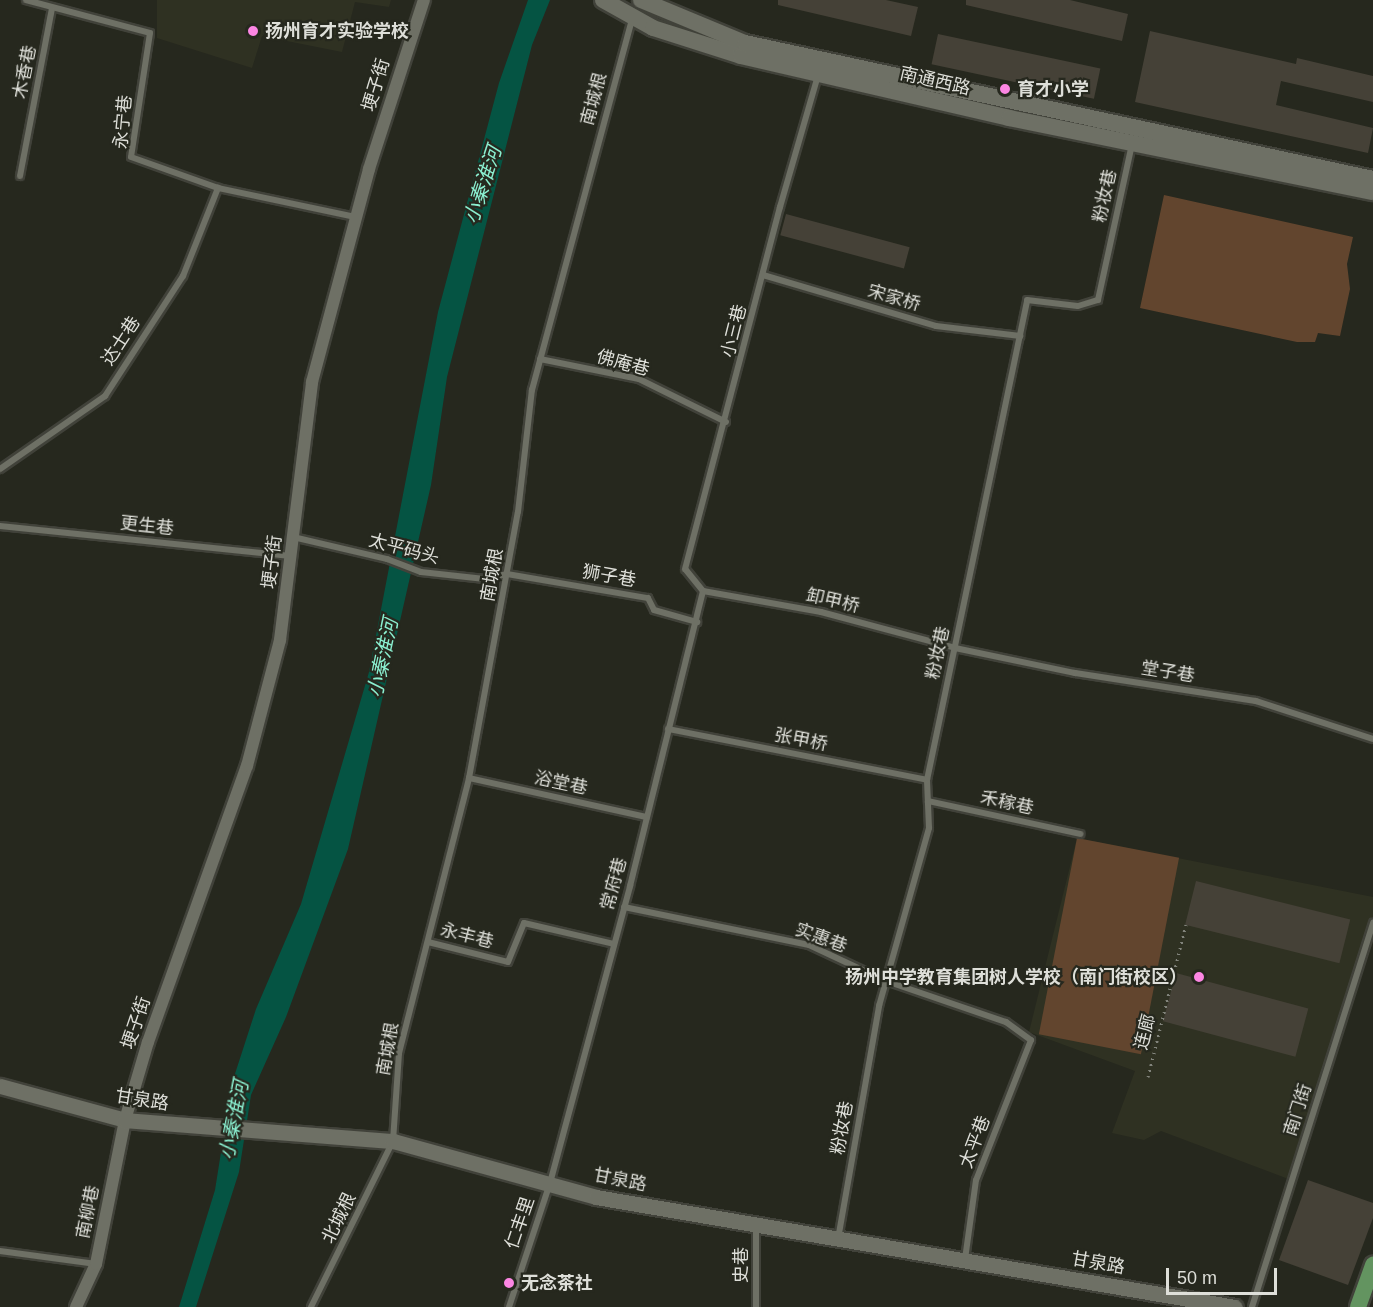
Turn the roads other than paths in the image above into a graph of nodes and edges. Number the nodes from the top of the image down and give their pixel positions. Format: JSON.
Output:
{"nodes":[{"id":1,"x":26,"y":0,"type":"edge"},
{"id":2,"x":424,"y":0,"type":"edge"},
{"id":3,"x":603,"y":0,"type":"edge"},
{"id":4,"x":641,"y":0,"type":"edge"},
{"id":5,"x":52,"y":9,"type":"junction"},
{"id":6,"x":633,"y":17,"type":"junction"},
{"id":7,"x":819,"y":74,"type":"junction"},
{"id":8,"x":1132,"y":143,"type":"junction"},
{"id":9,"x":20,"y":176,"type":"dead end"},
{"id":10,"x":1373,"y":178,"type":"edge"},
{"id":11,"x":218,"y":188,"type":"junction"},
{"id":12,"x":1373,"y":192,"type":"edge"},
{"id":13,"x":356,"y":217,"type":"junction"},
{"id":14,"x":763,"y":275,"type":"junction"},
{"id":15,"x":1020,"y":336,"type":"junction"},
{"id":16,"x":540,"y":358,"type":"junction"},
{"id":17,"x":726,"y":422,"type":"junction"},
{"id":18,"x":0,"y":469,"type":"edge"},
{"id":19,"x":0,"y":526,"type":"edge"},
{"id":20,"x":293,"y":537,"type":"junction"},
{"id":21,"x":291,"y":556,"type":"junction"},
{"id":22,"x":507,"y":574,"type":"junction"},
{"id":23,"x":703,"y":591,"type":"junction"},
{"id":24,"x":697,"y":622,"type":"junction"},
{"id":25,"x":955,"y":648,"type":"junction"},
{"id":26,"x":668,"y":729,"type":"junction"},
{"id":27,"x":1373,"y":738,"type":"edge"},
{"id":28,"x":469,"y":778,"type":"junction"},
{"id":29,"x":927,"y":780,"type":"junction"},
{"id":30,"x":928,"y":801,"type":"junction"},
{"id":31,"x":647,"y":818,"type":"junction"},
{"id":32,"x":1080,"y":834,"type":"dead end"},
{"id":33,"x":624,"y":907,"type":"junction"},
{"id":34,"x":1373,"y":923,"type":"edge"},
{"id":35,"x":428,"y":942,"type":"junction"},
{"id":36,"x":614,"y":944,"type":"junction"},
{"id":37,"x":886,"y":981,"type":"junction"},
{"id":38,"x":1031,"y":1040,"type":"joint"},
{"id":39,"x":0,"y":1086,"type":"edge"},
{"id":40,"x":125,"y":1120,"type":"junction"},
{"id":41,"x":393,"y":1141,"type":"junction"},
{"id":42,"x":550,"y":1183,"type":"junction"},
{"id":43,"x":756,"y":1224,"type":"junction"},
{"id":44,"x":837,"y":1240,"type":"junction"},
{"id":45,"x":0,"y":1251,"type":"edge"},
{"id":46,"x":965,"y":1259,"type":"junction"},
{"id":47,"x":96,"y":1264,"type":"junction"},
{"id":48,"x":1373,"y":1264,"type":"edge"},
{"id":49,"x":76,"y":1307,"type":"edge"},
{"id":50,"x":311,"y":1307,"type":"edge"},
{"id":51,"x":509,"y":1307,"type":"edge"},
{"id":52,"x":756,"y":1307,"type":"edge"},
{"id":53,"x":1235,"y":1307,"type":"edge"},
{"id":54,"x":1252,"y":1307,"type":"edge"},
{"id":55,"x":1358,"y":1307,"type":"edge"}],
"edges":[{"from":1,"to":5,"type":"lane"},
{"from":2,"to":13,"type":"street","name":"埂子街"},
{"from":3,"to":6,"type":"main road","name":"南通西路"},
{"from":4,"to":10,"type":"main road","name":"南通西路"},
{"from":5,"to":9,"type":"lane","name":"木香巷"},
{"from":5,"to":11,"type":"lane","name":"永宁巷"},
{"from":6,"to":7,"type":"main road","name":"南通西路"},
{"from":6,"to":16,"type":"lane","name":"南城根"},
{"from":7,"to":8,"type":"main road","name":"南通西路"},
{"from":7,"to":14,"type":"lane","name":"小三巷"},
{"from":8,"to":12,"type":"main road","name":"南通西路"},
{"from":8,"to":15,"type":"lane","name":"粉妆巷"},
{"from":11,"to":13,"type":"lane","name":"永宁巷"},
{"from":11,"to":18,"type":"lane","name":"达士巷"},
{"from":13,"to":20,"type":"street","name":"埂子街"},
{"from":14,"to":15,"type":"lane","name":"宋家桥"},
{"from":14,"to":17,"type":"lane","name":"小三巷"},
{"from":15,"to":25,"type":"lane","name":"粉妆巷"},
{"from":16,"to":17,"type":"lane","name":"佛庵巷"},
{"from":16,"to":22,"type":"lane","name":"南城根"},
{"from":17,"to":23,"type":"lane","name":"小三巷"},
{"from":19,"to":21,"type":"lane","name":"更生巷"},
{"from":20,"to":21,"type":"street","name":"埂子街"},
{"from":20,"to":22,"type":"lane","name":"太平码头"},
{"from":21,"to":40,"type":"street","name":"埂子街"},
{"from":22,"to":24,"type":"lane","name":"狮子巷"},
{"from":22,"to":28,"type":"lane","name":"南城根"},
{"from":23,"to":24,"type":"lane","name":"常府巷"},
{"from":23,"to":25,"type":"lane","name":"卸甲桥"},
{"from":24,"to":26,"type":"lane","name":"常府巷"},
{"from":25,"to":27,"type":"lane","name":"堂子巷"},
{"from":25,"to":29,"type":"lane","name":"粉妆巷"},
{"from":26,"to":29,"type":"lane","name":"张甲桥"},
{"from":26,"to":31,"type":"lane","name":"常府巷"},
{"from":28,"to":31,"type":"lane","name":"浴堂巷"},
{"from":28,"to":35,"type":"lane","name":"南城根"},
{"from":29,"to":30,"type":"lane","name":"粉妆巷"},
{"from":30,"to":32,"type":"lane","name":"禾稼巷"},
{"from":30,"to":37,"type":"lane","name":"粉妆巷"},
{"from":31,"to":33,"type":"lane","name":"常府巷"},
{"from":33,"to":36,"type":"lane","name":"常府巷"},
{"from":33,"to":37,"type":"lane","name":"实惠巷"},
{"from":34,"to":54,"type":"lane","name":"南门街"},
{"from":35,"to":36,"type":"lane","name":"永丰巷"},
{"from":35,"to":41,"type":"lane","name":"南城根"},
{"from":36,"to":42,"type":"lane","name":"常府巷"},
{"from":37,"to":38,"type":"lane","name":"实惠巷"},
{"from":37,"to":44,"type":"lane","name":"粉妆巷"},
{"from":38,"to":46,"type":"lane","name":"太平巷"},
{"from":39,"to":40,"type":"street","name":"甘泉路"},
{"from":40,"to":41,"type":"street","name":"甘泉路"},
{"from":40,"to":47,"type":"street","name":"南柳巷"},
{"from":41,"to":42,"type":"street","name":"甘泉路"},
{"from":41,"to":50,"type":"lane","name":"北城根"},
{"from":42,"to":43,"type":"street","name":"甘泉路"},
{"from":42,"to":51,"type":"lane","name":"仁丰里"},
{"from":43,"to":44,"type":"street","name":"甘泉路"},
{"from":43,"to":52,"type":"lane","name":"史巷"},
{"from":44,"to":46,"type":"street","name":"甘泉路"},
{"from":45,"to":47,"type":"lane"},
{"from":46,"to":53,"type":"street","name":"甘泉路"},
{"from":47,"to":49,"type":"street","name":"南柳巷"},
{"from":48,"to":55,"type":"main road"}]}
